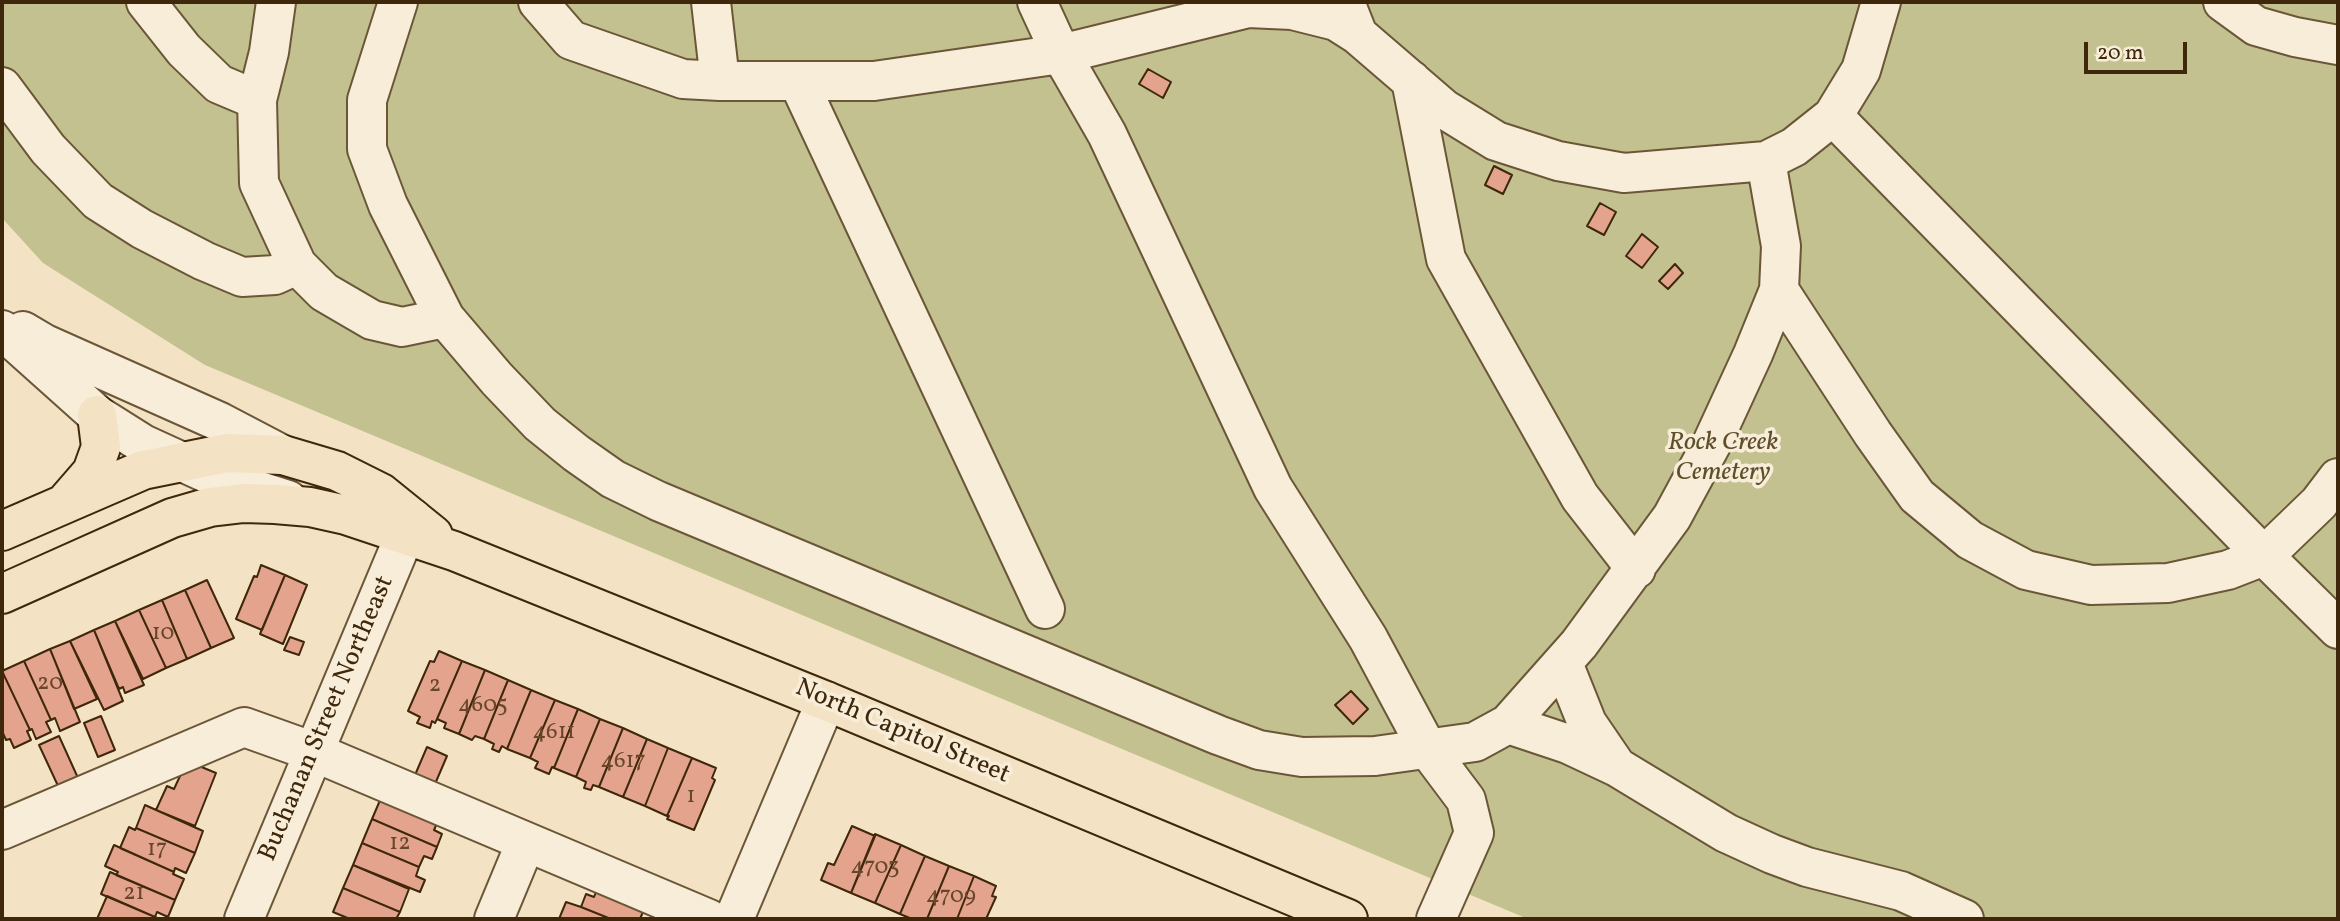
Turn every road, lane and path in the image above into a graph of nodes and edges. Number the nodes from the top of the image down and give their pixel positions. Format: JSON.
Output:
{"nodes":[{"id":1,"x":146,"y":2,"type":"edge"},
{"id":2,"x":276,"y":2,"type":"edge"},
{"id":3,"x":398,"y":2,"type":"edge"},
{"id":4,"x":538,"y":2,"type":"edge"},
{"id":5,"x":712,"y":2,"type":"edge"},
{"id":6,"x":1037,"y":2,"type":"edge"},
{"id":7,"x":1881,"y":2,"type":"edge"},
{"id":8,"x":2223,"y":2,"type":"edge"},
{"id":9,"x":1254,"y":5,"type":"edge"},
{"id":10,"x":1352,"y":18,"type":"edge"},
{"id":11,"x":2338,"y":45,"type":"edge"},
{"id":12,"x":1061,"y":54,"type":"junction"},
{"id":13,"x":1411,"y":80,"type":"junction"},
{"id":14,"x":720,"y":81,"type":"junction"},
{"id":15,"x":797,"y":81,"type":"junction"},
{"id":16,"x":2,"y":87,"type":"edge"},
{"id":17,"x":257,"y":100,"type":"junction"},
{"id":18,"x":1833,"y":116,"type":"junction"},
{"id":19,"x":1766,"y":161,"type":"junction"},
{"id":20,"x":297,"y":265,"type":"junction"},
{"id":21,"x":1779,"y":290,"type":"junction"},
{"id":22,"x":445,"y":318,"type":"junction"},
{"id":23,"x":2,"y":320,"type":"edge"},
{"id":24,"x":2,"y":330,"type":"edge"},
{"id":25,"x":97,"y":415,"type":"junction"},
{"id":26,"x":283,"y":455,"type":"junction"},
{"id":27,"x":178,"y":462,"type":"junction"},
{"id":28,"x":2338,"y":478,"type":"edge"},
{"id":29,"x":66,"y":502,"type":"junction"},
{"id":30,"x":310,"y":507,"type":"junction"},
{"id":31,"x":409,"y":527,"type":"junction"},
{"id":32,"x":2,"y":531,"type":"edge"},
{"id":33,"x":2264,"y":556,"type":"junction"},
{"id":34,"x":1636,"y":569,"type":"junction"},
{"id":35,"x":2,"y":594,"type":"edge"},
{"id":36,"x":1045,"y":609,"type":"dead end"},
{"id":37,"x":2338,"y":629,"type":"edge"},
{"id":38,"x":1563,"y":663,"type":"junction"},
{"id":39,"x":826,"y":701,"type":"junction"},
{"id":40,"x":1508,"y":724,"type":"junction"},
{"id":41,"x":1427,"y":748,"type":"junction"},
{"id":42,"x":314,"y":752,"type":"junction"},
{"id":43,"x":1616,"y":767,"type":"junction"},
{"id":44,"x":2,"y":830,"type":"edge"},
{"id":45,"x":526,"y":842,"type":"junction"},
{"id":46,"x":244,"y":919,"type":"edge"},
{"id":47,"x":494,"y":919,"type":"edge"},
{"id":48,"x":709,"y":919,"type":"edge"},
{"id":49,"x":734,"y":919,"type":"edge"},
{"id":50,"x":1348,"y":919,"type":"edge"},
{"id":51,"x":1436,"y":919,"type":"edge"},
{"id":52,"x":1964,"y":919,"type":"edge"}],
"edges":[{"from":1,"to":17,"type":"street"},
{"from":2,"to":17,"type":"street"},
{"from":3,"to":22,"type":"street"},
{"from":4,"to":14,"type":"street"},
{"from":5,"to":14,"type":"street"},
{"from":6,"to":12,"type":"street"},
{"from":7,"to":18,"type":"street"},
{"from":8,"to":11,"type":"street"},
{"from":9,"to":10,"type":"street"},
{"from":9,"to":12,"type":"street"},
{"from":10,"to":13,"type":"street"},
{"from":12,"to":15,"type":"street"},
{"from":12,"to":41,"type":"street"},
{"from":13,"to":19,"type":"street"},
{"from":13,"to":34,"type":"street"},
{"from":14,"to":15,"type":"street"},
{"from":15,"to":36,"type":"street"},
{"from":16,"to":20,"type":"street"},
{"from":17,"to":20,"type":"street"},
{"from":18,"to":19,"type":"street"},
{"from":18,"to":33,"type":"street"},
{"from":19,"to":21,"type":"street"},
{"from":20,"to":22,"type":"street"},
{"from":21,"to":33,"type":"street"},
{"from":21,"to":34,"type":"street"},
{"from":22,"to":41,"type":"street"},
{"from":23,"to":26,"type":"street"},
{"from":24,"to":25,"type":"street"},
{"from":25,"to":27,"type":"street"},
{"from":25,"to":29,"type":"main road"},
{"from":26,"to":27,"type":"main road","name":"North Capitol Street"},
{"from":26,"to":31,"type":"main road","name":"North Capitol Street"},
{"from":27,"to":29,"type":"main road","name":"North Capitol Street"},
{"from":27,"to":30,"type":"street"},
{"from":28,"to":33,"type":"street"},
{"from":29,"to":32,"type":"main road","name":"North Capitol Street"},
{"from":30,"to":31,"type":"main road"},
{"from":30,"to":35,"type":"main road"},
{"from":31,"to":39,"type":"main road","name":"North Capitol Street"},
{"from":31,"to":42,"type":"street","name":"Buchanan Street Northeast"},
{"from":33,"to":37,"type":"street"},
{"from":34,"to":38,"type":"street"},
{"from":38,"to":40,"type":"street"},
{"from":38,"to":43,"type":"street"},
{"from":39,"to":49,"type":"street"},
{"from":39,"to":50,"type":"main road","name":"North Capitol Street"},
{"from":40,"to":41,"type":"street"},
{"from":40,"to":43,"type":"street"},
{"from":41,"to":51,"type":"street"},
{"from":42,"to":44,"type":"street"},
{"from":42,"to":45,"type":"street"},
{"from":42,"to":46,"type":"street","name":"Buchanan Street Northeast"},
{"from":43,"to":52,"type":"street"},
{"from":45,"to":47,"type":"street"},
{"from":45,"to":48,"type":"street"}]}
